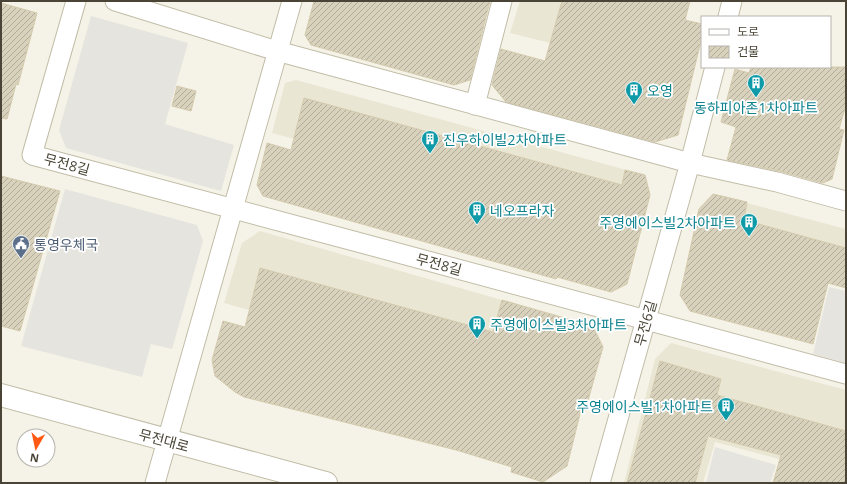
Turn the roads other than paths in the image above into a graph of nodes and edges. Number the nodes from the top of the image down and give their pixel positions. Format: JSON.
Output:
{"nodes":[{"id":1,"x":76,"y":1,"type":"edge"},
{"id":2,"x":114,"y":1,"type":"edge"},
{"id":3,"x":292,"y":1,"type":"edge"},
{"id":4,"x":502,"y":1,"type":"edge"},
{"id":5,"x":732,"y":1,"type":"edge"},
{"id":6,"x":728,"y":16,"type":"edge"},
{"id":7,"x":278,"y":51,"type":"junction"},
{"id":8,"x":715,"y":68,"type":"edge"},
{"id":9,"x":475,"y":105,"type":"junction"},
{"id":10,"x":690,"y":163,"type":"junction"},
{"id":11,"x":845,"y":195,"type":"edge"},
{"id":12,"x":234,"y":208,"type":"junction"},
{"id":13,"x":645,"y":321,"type":"junction"},
{"id":14,"x":846,"y":374,"type":"edge"},
{"id":15,"x":1,"y":395,"type":"edge"},
{"id":16,"x":166,"y":441,"type":"junction"},
{"id":17,"x":154,"y":483,"type":"edge"},
{"id":18,"x":326,"y":483,"type":"edge"},
{"id":19,"x":600,"y":483,"type":"edge"}],
"edges":[{"from":1,"to":12,"type":"street","name":"무전8길"},
{"from":2,"to":7,"type":"street"},
{"from":3,"to":7,"type":"street"},
{"from":4,"to":9,"type":"street"},
{"from":5,"to":6,"type":"street"},
{"from":7,"to":9,"type":"street"},
{"from":7,"to":12,"type":"street"},
{"from":8,"to":10,"type":"street","name":"무전6길"},
{"from":9,"to":10,"type":"street"},
{"from":10,"to":11,"type":"street"},
{"from":10,"to":13,"type":"street","name":"무전6길"},
{"from":12,"to":13,"type":"street","name":"무전8길"},
{"from":12,"to":16,"type":"street"},
{"from":13,"to":14,"type":"street","name":"무전8길"},
{"from":13,"to":19,"type":"street","name":"무전6길"},
{"from":15,"to":16,"type":"street","name":"무전대로"},
{"from":16,"to":17,"type":"street"},
{"from":16,"to":18,"type":"street","name":"무전대로"}]}
